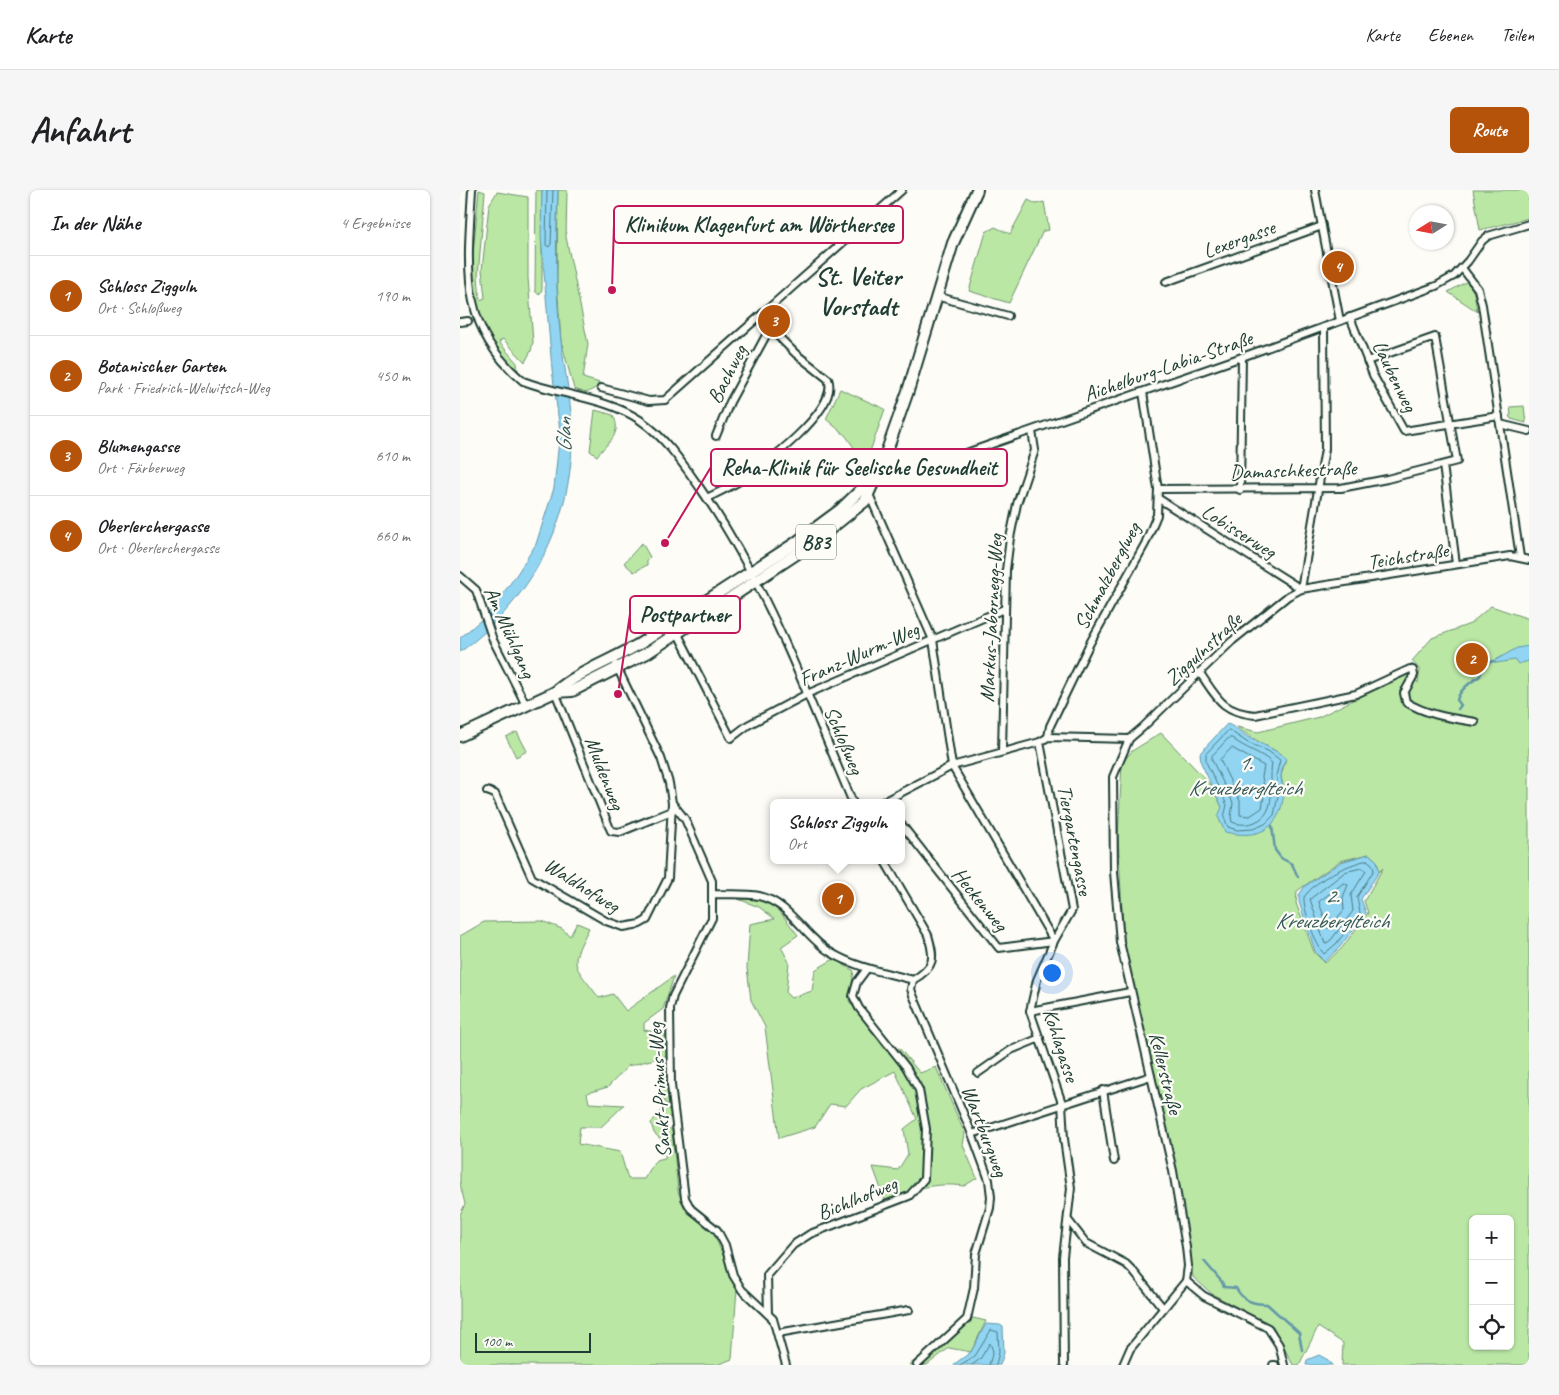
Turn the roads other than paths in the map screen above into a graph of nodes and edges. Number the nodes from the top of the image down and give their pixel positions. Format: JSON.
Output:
{"nodes":[{"id":1,"x":472,"y":190,"type":"edge"},
{"id":2,"x":902,"y":190,"type":"edge"},
{"id":3,"x":977,"y":190,"type":"edge"},
{"id":4,"x":1316,"y":190,"type":"edge"},
{"id":5,"x":1529,"y":224,"type":"edge"},
{"id":6,"x":1322,"y":226,"type":"junction"},
{"id":7,"x":1462,"y":268,"type":"junction"},
{"id":8,"x":1166,"y":282,"type":"dead end"},
{"id":9,"x":936,"y":296,"type":"junction"},
{"id":10,"x":464,"y":297,"type":"dead end"},
{"id":11,"x":467,"y":313,"type":"dead end"},
{"id":12,"x":1008,"y":316,"type":"dead end"},
{"id":13,"x":759,"y":317,"type":"junction"},
{"id":14,"x":1350,"y":317,"type":"junction"},
{"id":15,"x":1340,"y":321,"type":"junction"},
{"id":16,"x":460,"y":322,"type":"edge"},
{"id":17,"x":1324,"y":327,"type":"junction"},
{"id":18,"x":770,"y":328,"type":"junction"},
{"id":19,"x":478,"y":339,"type":"dead end"},
{"id":20,"x":1242,"y":357,"type":"junction"},
{"id":21,"x":1367,"y":361,"type":"junction"},
{"id":22,"x":601,"y":388,"type":"dead end"},
{"id":23,"x":1143,"y":392,"type":"junction"},
{"id":24,"x":1499,"y":416,"type":"junction"},
{"id":25,"x":1452,"y":424,"type":"junction"},
{"id":26,"x":1500,"y":424,"type":"junction"},
{"id":27,"x":1032,"y":431,"type":"junction"},
{"id":28,"x":1529,"y":431,"type":"edge"},
{"id":29,"x":716,"y":436,"type":"dead end"},
{"id":30,"x":1443,"y":465,"type":"junction"},
{"id":31,"x":879,"y":472,"type":"junction"},
{"id":32,"x":1158,"y":489,"type":"junction"},
{"id":33,"x":1319,"y":489,"type":"junction"},
{"id":34,"x":1240,"y":490,"type":"junction"},
{"id":35,"x":868,"y":491,"type":"junction"},
{"id":36,"x":707,"y":498,"type":"junction"},
{"id":37,"x":1159,"y":499,"type":"junction"},
{"id":38,"x":1520,"y":557,"type":"junction"},
{"id":39,"x":1529,"y":560,"type":"edge"},
{"id":40,"x":1456,"y":564,"type":"junction"},
{"id":41,"x":460,"y":576,"type":"edge"},
{"id":42,"x":754,"y":576,"type":"junction"},
{"id":43,"x":1301,"y":589,"type":"junction"},
{"id":44,"x":1004,"y":609,"type":"junction"},
{"id":45,"x":672,"y":623,"type":"junction"},
{"id":46,"x":678,"y":633,"type":"junction"},
{"id":47,"x":933,"y":640,"type":"junction"},
{"id":48,"x":616,"y":664,"type":"junction"},
{"id":49,"x":1200,"y":673,"type":"junction"},
{"id":50,"x":555,"y":692,"type":"junction"},
{"id":51,"x":807,"y":694,"type":"junction"},
{"id":52,"x":526,"y":705,"type":"junction"},
{"id":53,"x":1475,"y":722,"type":"dead end"},
{"id":54,"x":460,"y":736,"type":"edge"},
{"id":55,"x":1048,"y":737,"type":"junction"},
{"id":56,"x":1129,"y":739,"type":"junction"},
{"id":57,"x":1040,"y":742,"type":"junction"},
{"id":58,"x":1002,"y":751,"type":"junction"},
{"id":59,"x":952,"y":766,"type":"junction"},
{"id":60,"x":487,"y":791,"type":"dead end"},
{"id":61,"x":852,"y":799,"type":"edge"},
{"id":62,"x":890,"y":799,"type":"edge"},
{"id":63,"x":672,"y":803,"type":"junction"},
{"id":64,"x":672,"y":811,"type":"junction"},
{"id":65,"x":905,"y":829,"type":"edge"},
{"id":66,"x":886,"y":864,"type":"edge"},
{"id":67,"x":713,"y":894,"type":"junction"},
{"id":68,"x":1054,"y":941,"type":"junction"},
{"id":69,"x":866,"y":970,"type":"junction"},
{"id":70,"x":913,"y":980,"type":"junction"},
{"id":71,"x":1130,"y":992,"type":"junction"},
{"id":72,"x":1030,"y":1011,"type":"junction"},
{"id":73,"x":1040,"y":1038,"type":"junction"},
{"id":74,"x":978,"y":1073,"type":"dead end"},
{"id":75,"x":1151,"y":1076,"type":"junction"},
{"id":76,"x":1103,"y":1090,"type":"junction"},
{"id":77,"x":1062,"y":1103,"type":"junction"},
{"id":78,"x":972,"y":1134,"type":"junction"},
{"id":79,"x":1114,"y":1161,"type":"dead end"},
{"id":80,"x":1068,"y":1220,"type":"junction"},
{"id":81,"x":1186,"y":1281,"type":"junction"},
{"id":82,"x":1163,"y":1308,"type":"junction"},
{"id":83,"x":908,"y":1310,"type":"dead end"},
{"id":84,"x":768,"y":1314,"type":"junction"},
{"id":85,"x":778,"y":1333,"type":"junction"},
{"id":86,"x":786,"y":1365,"type":"edge"},
{"id":87,"x":916,"y":1365,"type":"edge"},
{"id":88,"x":1064,"y":1365,"type":"edge"},
{"id":89,"x":1123,"y":1365,"type":"edge"},
{"id":90,"x":1284,"y":1365,"type":"edge"}],
"edges":[{"from":1,"to":10,"type":"street"},
{"from":2,"to":13,"type":"street"},
{"from":3,"to":9,"type":"main road"},
{"from":4,"to":6,"type":"street"},
{"from":5,"to":7,"type":"street","name":"Aichelburg-Labia-Straße"},
{"from":6,"to":8,"type":"street","name":"Lexergasse"},
{"from":6,"to":15,"type":"street"},
{"from":7,"to":14,"type":"street","name":"Aichelburg-Labia-Straße"},
{"from":7,"to":24,"type":"street"},
{"from":9,"to":12,"type":"street"},
{"from":9,"to":31,"type":"main road"},
{"from":11,"to":16,"type":"street"},
{"from":13,"to":18,"type":"street"},
{"from":13,"to":22,"type":"street"},
{"from":14,"to":15,"type":"street","name":"Aichelburg-Labia-Straße"},
{"from":14,"to":21,"type":"street","name":"Laubenweg"},
{"from":15,"to":17,"type":"street","name":"Aichelburg-Labia-Straße"},
{"from":17,"to":20,"type":"street","name":"Aichelburg-Labia-Straße"},
{"from":17,"to":33,"type":"street"},
{"from":18,"to":29,"type":"street","name":"Bachweg"},
{"from":18,"to":36,"type":"street"},
{"from":19,"to":36,"type":"street","name":"Schloßweg"},
{"from":20,"to":23,"type":"street","name":"Aichelburg-Labia-Straße"},
{"from":20,"to":34,"type":"street"},
{"from":21,"to":25,"type":"street","name":"Laubenweg"},
{"from":21,"to":25,"type":"street"},
{"from":23,"to":27,"type":"street","name":"Aichelburg-Labia-Straße"},
{"from":23,"to":32,"type":"street","name":"Schmalzberglweg"},
{"from":24,"to":25,"type":"street","name":"Laubenweg"},
{"from":24,"to":26,"type":"street"},
{"from":25,"to":30,"type":"street","name":"Damaschkestraße"},
{"from":26,"to":28,"type":"street"},
{"from":26,"to":38,"type":"street"},
{"from":27,"to":31,"type":"street","name":"Aichelburg-Labia-Straße"},
{"from":27,"to":44,"type":"street","name":"Markus-Jabornegg-Weg"},
{"from":30,"to":33,"type":"street","name":"Damaschkestraße"},
{"from":30,"to":40,"type":"street"},
{"from":31,"to":35,"type":"main road","number":"B83"},
{"from":32,"to":34,"type":"street","name":"Damaschkestraße"},
{"from":32,"to":37,"type":"street","name":"Schmalzberglweg"},
{"from":33,"to":34,"type":"street","name":"Damaschkestraße"},
{"from":33,"to":43,"type":"street"},
{"from":35,"to":42,"type":"main road","number":"B83"},
{"from":35,"to":47,"type":"street"},
{"from":36,"to":42,"type":"street","name":"Schloßweg"},
{"from":37,"to":43,"type":"street","name":"Lobisserweg"},
{"from":37,"to":55,"type":"street","name":"Schmalzberglweg"},
{"from":38,"to":39,"type":"street"},
{"from":38,"to":40,"type":"street","name":"Teichstraße"},
{"from":40,"to":43,"type":"street","name":"Teichstraße"},
{"from":41,"to":52,"type":"street","name":"Am Mühlgang"},
{"from":42,"to":45,"type":"main road","number":"B83"},
{"from":42,"to":46,"type":"main road","number":"B83"},
{"from":42,"to":51,"type":"street","name":"Schloßweg"},
{"from":43,"to":49,"type":"street","name":"Ziggulnstraße"},
{"from":44,"to":47,"type":"street","name":"Franz-Wurm-Weg"},
{"from":44,"to":58,"type":"street","name":"Markus-Jabornegg-Weg"},
{"from":45,"to":46,"type":"street"},
{"from":45,"to":48,"type":"main road","number":"B83"},
{"from":46,"to":48,"type":"main road","number":"B83"},
{"from":46,"to":51,"type":"street","name":"Franz-Wurm-Weg"},
{"from":47,"to":51,"type":"street","name":"Franz-Wurm-Weg"},
{"from":47,"to":59,"type":"street"},
{"from":48,"to":50,"type":"main road","number":"B83"},
{"from":48,"to":63,"type":"street","name":"Sankt-Primus-Weg"},
{"from":49,"to":53,"type":"street"},
{"from":49,"to":56,"type":"street","name":"Ziggulnstraße"},
{"from":50,"to":52,"type":"main road","number":"B83"},
{"from":50,"to":64,"type":"street","name":"Muldenweg"},
{"from":51,"to":61,"type":"street","name":"Schloßweg"},
{"from":52,"to":54,"type":"main road","number":"B83"},
{"from":55,"to":56,"type":"street"},
{"from":55,"to":57,"type":"street"},
{"from":56,"to":71,"type":"street","name":"Kellerstraße"},
{"from":57,"to":58,"type":"street"},
{"from":57,"to":68,"type":"street","name":"Tiergartengasse"},
{"from":58,"to":59,"type":"street"},
{"from":59,"to":62,"type":"street"},
{"from":59,"to":68,"type":"street"},
{"from":60,"to":64,"type":"street","name":"Waldhofweg"},
{"from":63,"to":64,"type":"street","name":"Waldhofweg"},
{"from":63,"to":67,"type":"street","name":"Sankt-Primus-Weg"},
{"from":65,"to":68,"type":"street","name":"Heckenweg"},
{"from":66,"to":70,"type":"street"},
{"from":67,"to":69,"type":"street"},
{"from":67,"to":84,"type":"street","name":"Sankt-Primus-Weg"},
{"from":68,"to":72,"type":"street","name":"Kohlagasse"},
{"from":69,"to":70,"type":"street"},
{"from":69,"to":84,"type":"street","name":"Bichlhofweg"},
{"from":70,"to":78,"type":"street","name":"Wartburgweg"},
{"from":71,"to":72,"type":"street"},
{"from":71,"to":75,"type":"street","name":"Kellerstraße"},
{"from":72,"to":73,"type":"street","name":"Kohlagasse"},
{"from":73,"to":74,"type":"street"},
{"from":73,"to":77,"type":"street","name":"Kohlagasse"},
{"from":75,"to":76,"type":"street"},
{"from":75,"to":81,"type":"street","name":"Kellerstraße"},
{"from":76,"to":77,"type":"street"},
{"from":76,"to":79,"type":"street"},
{"from":77,"to":78,"type":"street"},
{"from":77,"to":80,"type":"street","name":"Kohlagasse"},
{"from":78,"to":87,"type":"street","name":"Wartburgweg"},
{"from":80,"to":82,"type":"street"},
{"from":80,"to":88,"type":"street","name":"Kohlagasse"},
{"from":81,"to":82,"type":"street"},
{"from":81,"to":90,"type":"street"},
{"from":82,"to":89,"type":"street"},
{"from":83,"to":85,"type":"street"},
{"from":84,"to":85,"type":"street","name":"Sankt-Primus-Weg"},
{"from":85,"to":86,"type":"street","name":"Sankt-Primus-Weg"}]}
